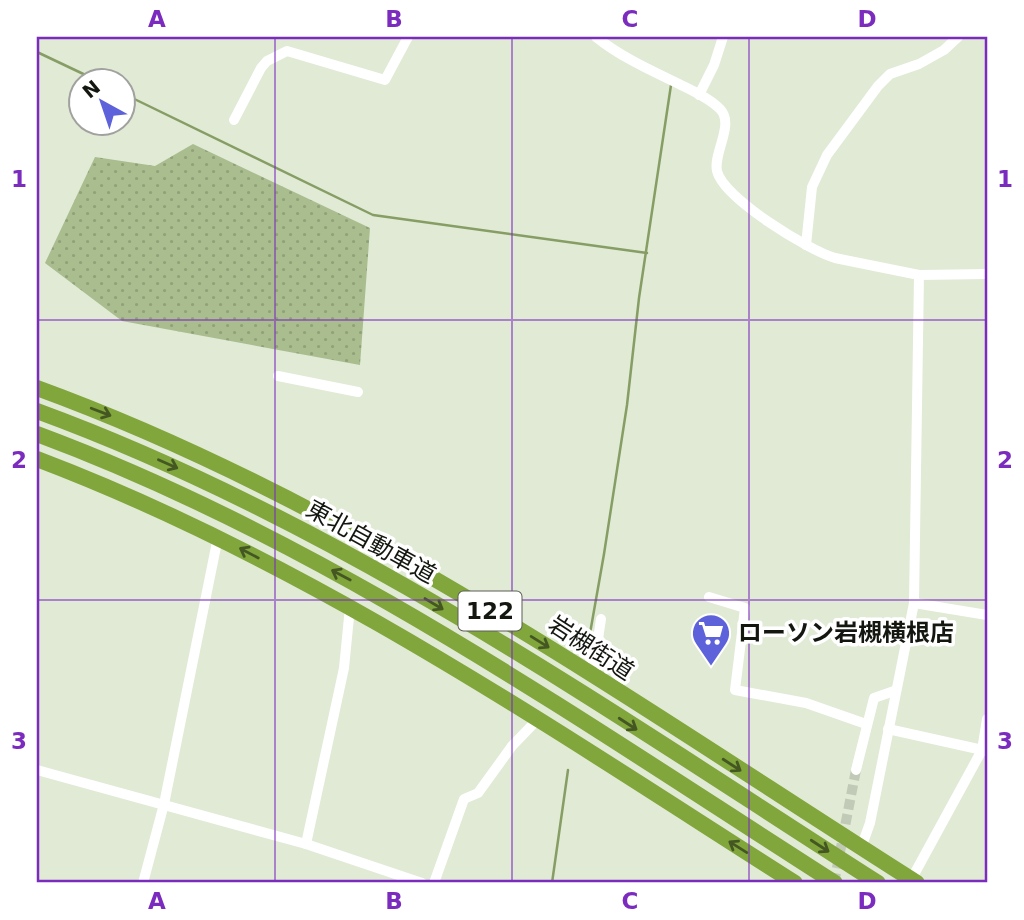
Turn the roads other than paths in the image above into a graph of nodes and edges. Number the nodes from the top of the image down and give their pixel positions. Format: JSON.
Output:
{"nodes":[{"id":1,"x":408,"y":37,"type":"edge"},
{"id":2,"x":596,"y":37,"type":"edge"},
{"id":3,"x":723,"y":37,"type":"edge"},
{"id":4,"x":958,"y":37,"type":"edge"},
{"id":5,"x":699,"y":94,"type":"junction"},
{"id":6,"x":234,"y":120,"type":"dead end"},
{"id":7,"x":806,"y":245,"type":"junction"},
{"id":8,"x":987,"y":274,"type":"edge"},
{"id":9,"x":919,"y":275,"type":"junction"},
{"id":10,"x":278,"y":376,"type":"dead end"},
{"id":11,"x":37,"y":388,"type":"edge"},
{"id":12,"x":358,"y":392,"type":"dead end"},
{"id":13,"x":37,"y":411,"type":"edge"},
{"id":14,"x":37,"y":434,"type":"edge"},
{"id":15,"x":37,"y":459,"type":"edge"},
{"id":16,"x":218,"y":537,"type":"junction"},
{"id":17,"x":709,"y":597,"type":"dead end"},
{"id":18,"x":914,"y":603,"type":"junction"},
{"id":19,"x":350,"y":607,"type":"junction"},
{"id":20,"x":987,"y":615,"type":"edge"},
{"id":21,"x":601,"y":619,"type":"dead end"},
{"id":22,"x":587,"y":671,"type":"junction"},
{"id":23,"x":894,"y":691,"type":"junction"},
{"id":24,"x":987,"y":719,"type":"edge"},
{"id":25,"x":537,"y":720,"type":"junction"},
{"id":26,"x":866,"y":724,"type":"junction"},
{"id":27,"x":888,"y":729,"type":"junction"},
{"id":28,"x":985,"y":751,"type":"edge"},
{"id":29,"x":37,"y":770,"type":"edge"},
{"id":30,"x":856,"y":770,"type":"tunnel mouth"},
{"id":31,"x":164,"y":804,"type":"junction"},
{"id":32,"x":306,"y":845,"type":"junction"},
{"id":33,"x":861,"y":848,"type":"junction"},
{"id":34,"x":914,"y":881,"type":"edge"},
{"id":35,"x":143,"y":883,"type":"edge"},
{"id":36,"x":422,"y":883,"type":"edge"},
{"id":37,"x":434,"y":883,"type":"edge"},
{"id":38,"x":795,"y":883,"type":"edge"},
{"id":39,"x":835,"y":883,"type":"edge"},
{"id":40,"x":878,"y":883,"type":"edge"}],
"edges":[{"from":1,"to":6,"type":"street"},
{"from":2,"to":5,"type":"street"},
{"from":3,"to":5,"type":"street"},
{"from":4,"to":7,"type":"street"},
{"from":5,"to":7,"type":"street"},
{"from":7,"to":9,"type":"street"},
{"from":8,"to":9,"type":"street"},
{"from":9,"to":18,"type":"street"},
{"from":10,"to":12,"type":"street"},
{"from":11,"to":22,"type":"highway","name":"岩槻街道","number":"122","one_way":true},
{"from":13,"to":40,"type":"highway","name":"東北自動車道","one_way":true},
{"from":39,"to":14,"type":"highway","name":"東北自動車道","one_way":true},
{"from":15,"to":16,"type":"highway","number":"122"},
{"from":19,"to":16,"type":"highway","number":"122","one_way":true},
{"from":16,"to":31,"type":"street"},
{"from":17,"to":26,"type":"street"},
{"from":18,"to":20,"type":"street"},
{"from":18,"to":23,"type":"street"},
{"from":19,"to":25,"type":"highway","number":"122"},
{"from":19,"to":32,"type":"street"},
{"from":21,"to":22,"type":"street"},
{"from":22,"to":33,"type":"highway","name":"岩槻街道","number":"122","one_way":true},
{"from":23,"to":26,"type":"street"},
{"from":23,"to":27,"type":"street"},
{"from":24,"to":28,"type":"street"},
{"from":25,"to":37,"type":"street"},
{"from":38,"to":25,"type":"highway","number":"122","one_way":true},
{"from":26,"to":30,"type":"street"},
{"from":27,"to":28,"type":"street"},
{"from":27,"to":33,"type":"street"},
{"from":28,"to":34,"type":"street"},
{"from":29,"to":31,"type":"street"},
{"from":31,"to":32,"type":"street"},
{"from":31,"to":35,"type":"street"},
{"from":32,"to":36,"type":"street"},
{"from":33,"to":34,"type":"highway","name":"岩槻街道","number":"122"}]}
